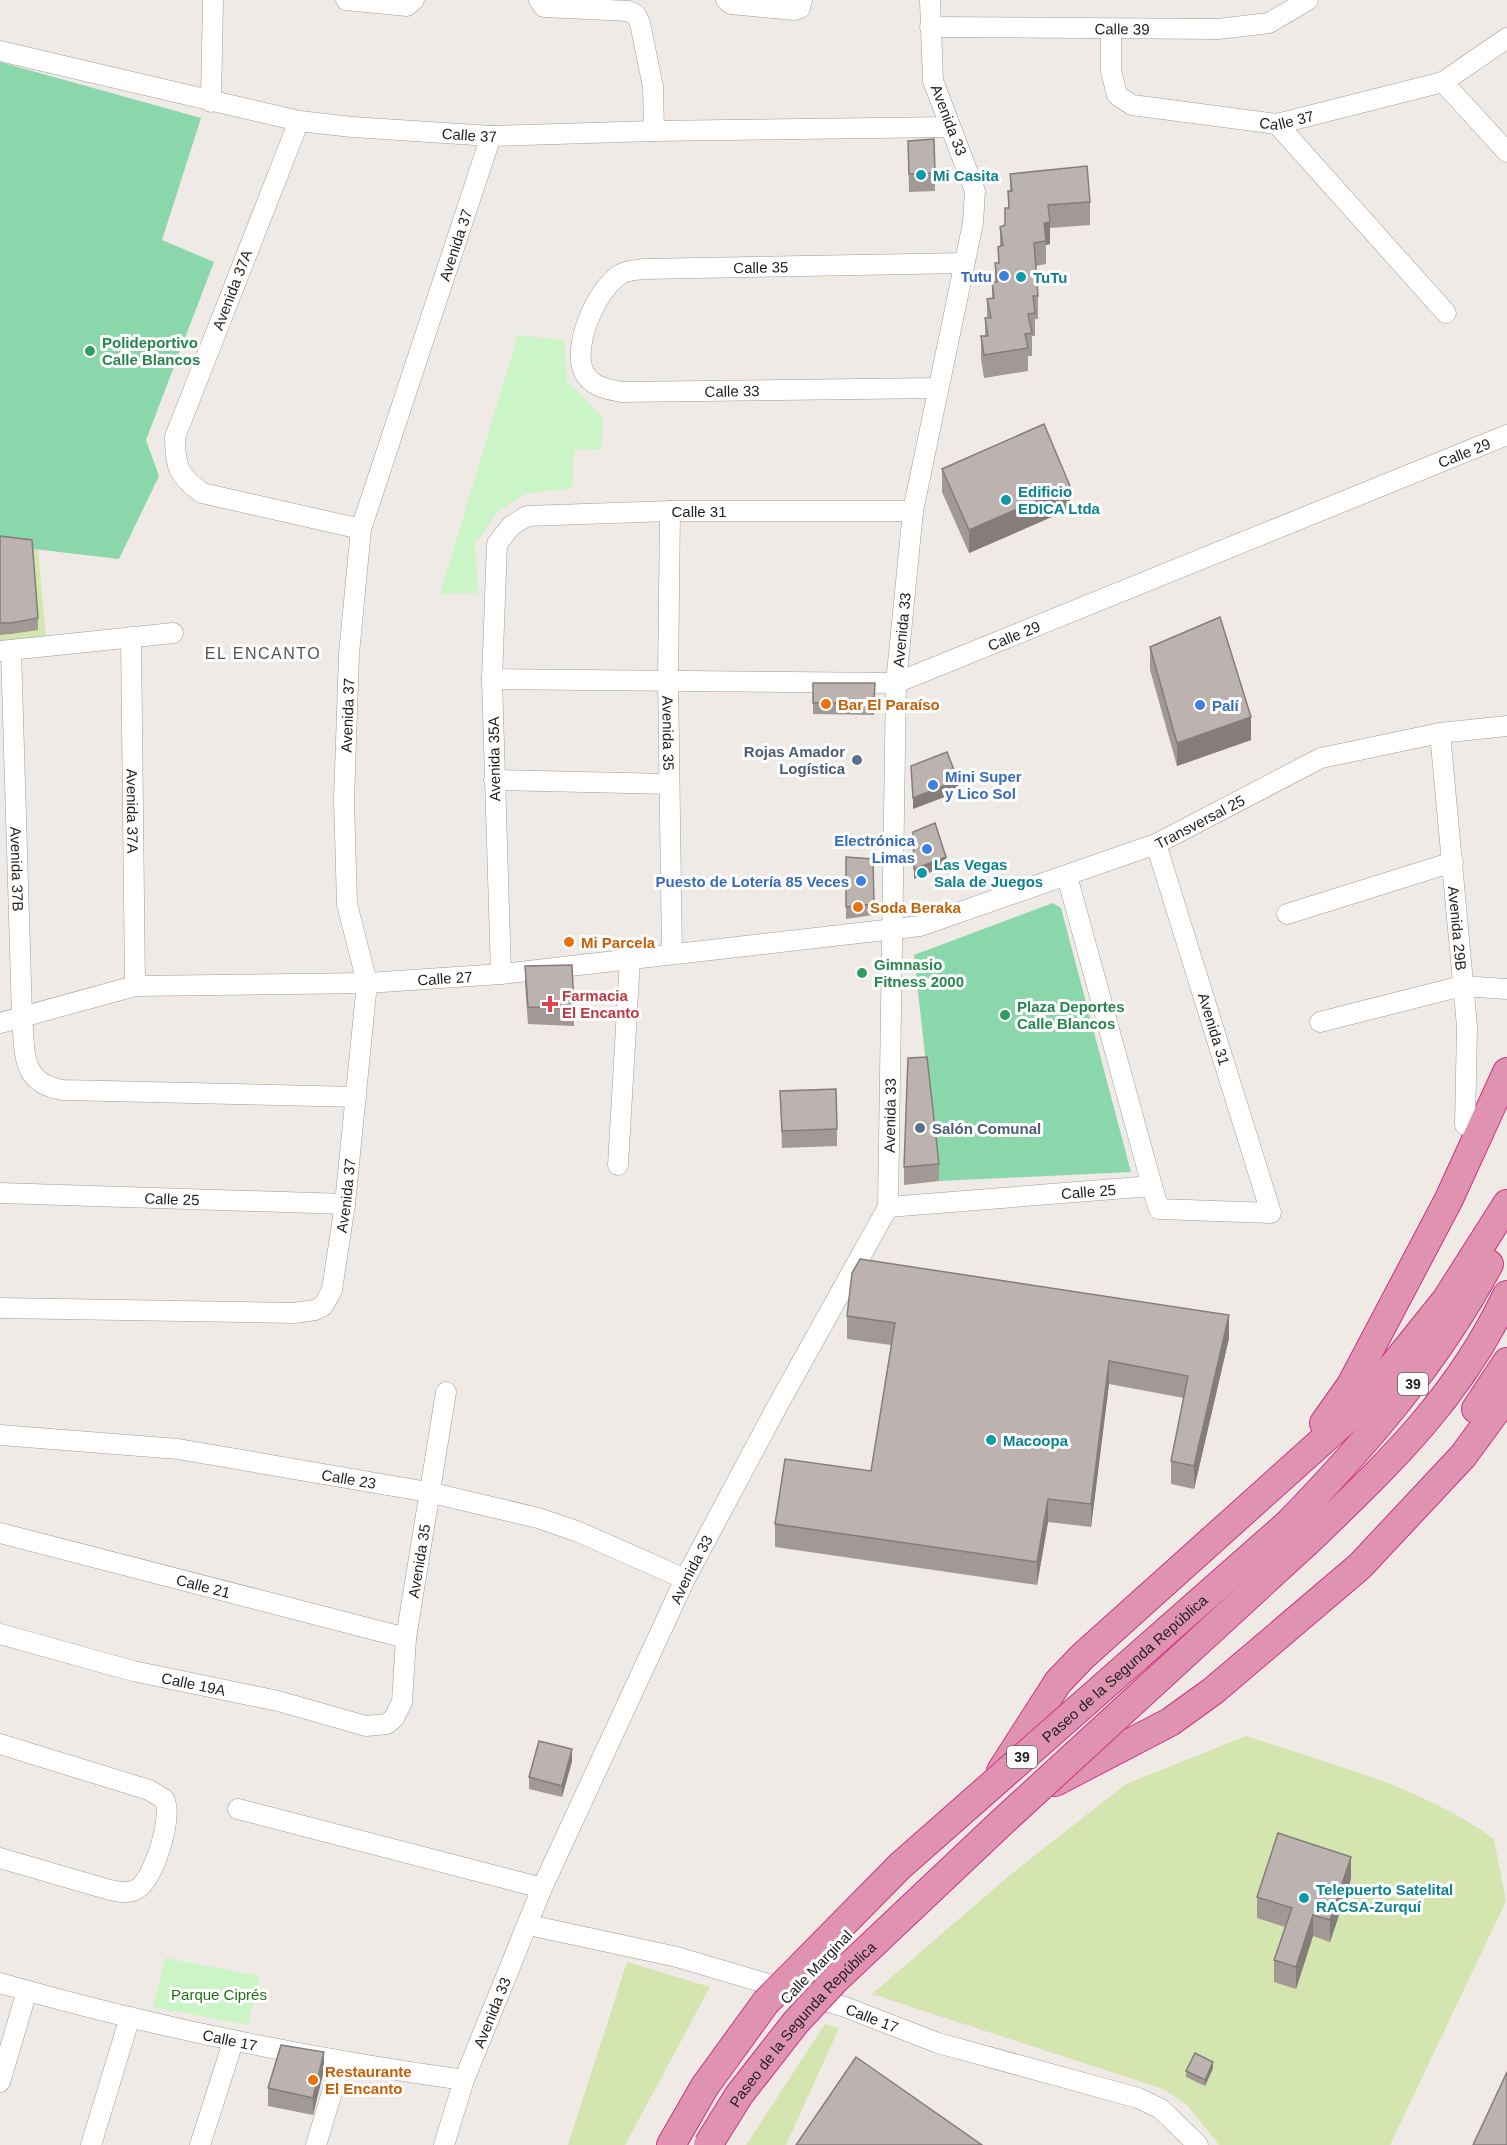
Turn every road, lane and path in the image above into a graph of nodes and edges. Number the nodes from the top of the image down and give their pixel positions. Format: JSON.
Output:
{"nodes":[{"id":1,"x":213,"y":0,"type":"edge"},
{"id":2,"x":346,"y":0,"type":"edge"},
{"id":3,"x":414,"y":0,"type":"edge"},
{"id":4,"x":539,"y":0,"type":"edge"},
{"id":5,"x":726,"y":0,"type":"edge"},
{"id":6,"x":802,"y":0,"type":"edge"},
{"id":7,"x":930,"y":0,"type":"edge"},
{"id":8,"x":1308,"y":0,"type":"edge"},
{"id":9,"x":607,"y":5,"type":"edge"},
{"id":10,"x":930,"y":27,"type":"junction"},
{"id":11,"x":1111,"y":30,"type":"junction"},
{"id":12,"x":1507,"y":38,"type":"edge"},
{"id":13,"x":0,"y":51,"type":"edge"},
{"id":14,"x":1443,"y":82,"type":"junction"},
{"id":15,"x":211,"y":102,"type":"junction"},
{"id":16,"x":299,"y":121,"type":"junction"},
{"id":17,"x":1277,"y":124,"type":"junction"},
{"id":18,"x":949,"y":127,"type":"junction"},
{"id":19,"x":654,"y":131,"type":"junction"},
{"id":20,"x":491,"y":136,"type":"junction"},
{"id":21,"x":1507,"y":152,"type":"edge"},
{"id":22,"x":964,"y":263,"type":"junction"},
{"id":23,"x":1446,"y":312,"type":"dead end"},
{"id":24,"x":587,"y":323,"type":"joint"},
{"id":25,"x":936,"y":388,"type":"junction"},
{"id":26,"x":1507,"y":435,"type":"edge"},
{"id":27,"x":913,"y":511,"type":"junction"},
{"id":28,"x":670,"y":512,"type":"junction"},
{"id":29,"x":361,"y":529,"type":"junction"},
{"id":30,"x":497,"y":544,"type":"joint"},
{"id":31,"x":173,"y":633,"type":"dead end"},
{"id":32,"x":131,"y":637,"type":"junction"},
{"id":33,"x":6,"y":650,"type":"edge"},
{"id":34,"x":492,"y":679,"type":"junction"},
{"id":35,"x":668,"y":679,"type":"junction"},
{"id":36,"x":896,"y":683,"type":"junction"},
{"id":37,"x":1507,"y":726,"type":"edge"},
{"id":38,"x":1440,"y":733,"type":"junction"},
{"id":39,"x":494,"y":780,"type":"junction"},
{"id":40,"x":669,"y":784,"type":"junction"},
{"id":41,"x":1156,"y":844,"type":"junction"},
{"id":42,"x":1453,"y":862,"type":"junction"},
{"id":43,"x":1067,"y":876,"type":"junction"},
{"id":44,"x":1287,"y":914,"type":"dead end"},
{"id":45,"x":892,"y":931,"type":"junction"},
{"id":46,"x":672,"y":954,"type":"junction"},
{"id":47,"x":630,"y":959,"type":"junction"},
{"id":48,"x":501,"y":974,"type":"junction"},
{"id":49,"x":368,"y":983,"type":"junction"},
{"id":50,"x":135,"y":986,"type":"junction"},
{"id":51,"x":1462,"y":986,"type":"junction"},
{"id":52,"x":1507,"y":989,"type":"edge"},
{"id":53,"x":22,"y":1016,"type":"junction"},
{"id":54,"x":1320,"y":1022,"type":"dead end"},
{"id":55,"x":0,"y":1023,"type":"edge"},
{"id":56,"x":1507,"y":1072,"type":"edge"},
{"id":57,"x":356,"y":1097,"type":"junction"},
{"id":58,"x":1465,"y":1125,"type":"dead end"},
{"id":59,"x":618,"y":1165,"type":"dead end"},
{"id":60,"x":1152,"y":1186,"type":"junction"},
{"id":61,"x":0,"y":1193,"type":"edge"},
{"id":62,"x":345,"y":1204,"type":"junction"},
{"id":63,"x":1507,"y":1204,"type":"edge"},
{"id":64,"x":888,"y":1207,"type":"junction"},
{"id":65,"x":1507,"y":1224,"type":"edge"},
{"id":66,"x":1507,"y":1295,"type":"edge"},
{"id":67,"x":0,"y":1308,"type":"edge"},
{"id":68,"x":1507,"y":1362,"type":"edge"},
{"id":69,"x":446,"y":1392,"type":"dead end"},
{"id":70,"x":1507,"y":1396,"type":"edge"},
{"id":71,"x":0,"y":1435,"type":"edge"},
{"id":72,"x":428,"y":1492,"type":"junction"},
{"id":73,"x":1259,"y":1498,"type":"junction"},
{"id":74,"x":1298,"y":1532,"type":"junction"},
{"id":75,"x":0,"y":1533,"type":"edge"},
{"id":76,"x":685,"y":1579,"type":"junction"},
{"id":77,"x":1290,"y":1623,"type":"junction"},
{"id":78,"x":0,"y":1634,"type":"edge"},
{"id":79,"x":406,"y":1638,"type":"junction"},
{"id":80,"x":387,"y":1724,"type":"joint"},
{"id":81,"x":0,"y":1744,"type":"edge"},
{"id":82,"x":238,"y":1809,"type":"dead end"},
{"id":83,"x":981,"y":1815,"type":"junction"},
{"id":84,"x":0,"y":1858,"type":"edge"},
{"id":85,"x":542,"y":1888,"type":"junction"},
{"id":86,"x":529,"y":1925,"type":"junction"},
{"id":87,"x":0,"y":1983,"type":"edge"},
{"id":88,"x":27,"y":1991,"type":"junction"},
{"id":89,"x":796,"y":1993,"type":"junction"},
{"id":90,"x":130,"y":2018,"type":"junction"},
{"id":91,"x":233,"y":2042,"type":"junction"},
{"id":92,"x":341,"y":2062,"type":"junction"},
{"id":93,"x":464,"y":2080,"type":"junction"},
{"id":94,"x":0,"y":2082,"type":"edge"},
{"id":95,"x":91,"y":2145,"type":"edge"},
{"id":96,"x":200,"y":2145,"type":"edge"},
{"id":97,"x":316,"y":2145,"type":"edge"},
{"id":98,"x":444,"y":2145,"type":"edge"},
{"id":99,"x":671,"y":2145,"type":"edge"},
{"id":100,"x":682,"y":2145,"type":"edge"},
{"id":101,"x":695,"y":2145,"type":"edge"},
{"id":102,"x":708,"y":2145,"type":"edge"},
{"id":103,"x":1198,"y":2145,"type":"edge"}],
"edges":[{"from":1,"to":15,"type":"street"},
{"from":2,"to":3,"type":"street"},
{"from":4,"to":9,"type":"street"},
{"from":5,"to":6,"type":"street"},
{"from":7,"to":10,"type":"street","name":"Avenida 33"},
{"from":8,"to":11,"type":"street","name":"Calle 39"},
{"from":9,"to":19,"type":"street"},
{"from":10,"to":11,"type":"street","name":"Calle 39"},
{"from":10,"to":18,"type":"street","name":"Avenida 33"},
{"from":11,"to":17,"type":"street","name":"Calle 37"},
{"from":12,"to":14,"type":"street","name":"Calle 37"},
{"from":13,"to":15,"type":"street","name":"Calle 37"},
{"from":14,"to":17,"type":"street","name":"Calle 37"},
{"from":14,"to":21,"type":"street"},
{"from":15,"to":16,"type":"street","name":"Calle 37"},
{"from":16,"to":20,"type":"street","name":"Calle 37"},
{"from":16,"to":29,"type":"street","name":"Avenida 37A"},
{"from":17,"to":23,"type":"street"},
{"from":18,"to":19,"type":"street","name":"Calle 37"},
{"from":18,"to":22,"type":"street","name":"Avenida 33"},
{"from":19,"to":20,"type":"street","name":"Calle 37"},
{"from":20,"to":29,"type":"street","name":"Avenida 37"},
{"from":22,"to":24,"type":"street","name":"Calle 35"},
{"from":22,"to":25,"type":"street","name":"Avenida 33"},
{"from":24,"to":25,"type":"street","name":"Calle 33"},
{"from":25,"to":27,"type":"street","name":"Avenida 33"},
{"from":26,"to":36,"type":"street","name":"Calle 29"},
{"from":27,"to":28,"type":"street","name":"Calle 31"},
{"from":27,"to":36,"type":"street","name":"Avenida 33"},
{"from":28,"to":30,"type":"street","name":"Calle 31"},
{"from":28,"to":35,"type":"street","name":"Avenida 35"},
{"from":29,"to":49,"type":"street","name":"Avenida 37"},
{"from":30,"to":34,"type":"street","name":"Avenida 35A"},
{"from":31,"to":32,"type":"street"},
{"from":32,"to":33,"type":"street"},
{"from":32,"to":50,"type":"street","name":"Avenida 37A"},
{"from":33,"to":53,"type":"street","name":"Avenida 37B"},
{"from":34,"to":35,"type":"street","name":"Calle 29"},
{"from":34,"to":39,"type":"street","name":"Avenida 35A"},
{"from":35,"to":36,"type":"street","name":"Calle 29"},
{"from":35,"to":40,"type":"street","name":"Avenida 35"},
{"from":36,"to":45,"type":"street","name":"Avenida 33"},
{"from":37,"to":38,"type":"street","name":"Transversal 25"},
{"from":38,"to":41,"type":"street","name":"Transversal 25"},
{"from":38,"to":42,"type":"street","name":"Avenida 29B"},
{"from":39,"to":40,"type":"street"},
{"from":39,"to":48,"type":"street","name":"Avenida 35A"},
{"from":40,"to":46,"type":"street","name":"Avenida 35"},
{"from":41,"to":43,"type":"street","name":"Transversal 25"},
{"from":41,"to":60,"type":"street","name":"Avenida 31"},
{"from":42,"to":44,"type":"street"},
{"from":42,"to":51,"type":"street","name":"Avenida 29B"},
{"from":43,"to":45,"type":"street","name":"Transversal 25"},
{"from":43,"to":60,"type":"street"},
{"from":45,"to":46,"type":"street","name":"Calle 27"},
{"from":45,"to":64,"type":"street","name":"Avenida 33"},
{"from":46,"to":47,"type":"street","name":"Calle 27"},
{"from":47,"to":48,"type":"street","name":"Calle 27"},
{"from":47,"to":59,"type":"street"},
{"from":48,"to":49,"type":"street","name":"Calle 27"},
{"from":49,"to":50,"type":"street","name":"Calle 27"},
{"from":49,"to":57,"type":"street","name":"Avenida 37"},
{"from":50,"to":53,"type":"street","name":"Calle 27"},
{"from":51,"to":52,"type":"street"},
{"from":51,"to":54,"type":"street"},
{"from":51,"to":58,"type":"street","name":"Avenida 29B"},
{"from":53,"to":55,"type":"street","name":"Calle 27"},
{"from":53,"to":57,"type":"street","name":"Avenida 37B"},
{"from":56,"to":73,"type":"highway"},
{"from":57,"to":62,"type":"street","name":"Avenida 37"},
{"from":60,"to":64,"type":"street","name":"Calle 25"},
{"from":61,"to":62,"type":"street","name":"Calle 25"},
{"from":62,"to":67,"type":"street","name":"Avenida 37"},
{"from":63,"to":73,"type":"highway"},
{"from":64,"to":76,"type":"street","name":"Avenida 33"},
{"from":65,"to":74,"type":"highway","name":"Paseo de la Segunda República","number":"39"},
{"from":66,"to":74,"type":"highway","name":"Paseo de la Segunda República","number":"39"},
{"from":68,"to":77,"type":"highway"},
{"from":69,"to":72,"type":"street","name":"Avenida 35"},
{"from":70,"to":77,"type":"highway"},
{"from":71,"to":72,"type":"street","name":"Calle 23"},
{"from":72,"to":76,"type":"street","name":"Calle 23"},
{"from":72,"to":79,"type":"street","name":"Avenida 35"},
{"from":73,"to":83,"type":"highway"},
{"from":74,"to":99,"type":"highway","name":"Paseo de la Segunda República","number":"39","bridge":true},
{"from":74,"to":102,"type":"highway","name":"Paseo de la Segunda República","number":"39","bridge":true},
{"from":75,"to":79,"type":"street","name":"Calle 21"},
{"from":76,"to":85,"type":"street","name":"Avenida 33"},
{"from":77,"to":83,"type":"highway"},
{"from":78,"to":80,"type":"street","name":"Calle 19A"},
{"from":79,"to":80,"type":"street","name":"Avenida 35"},
{"from":81,"to":84,"type":"street"},
{"from":82,"to":85,"type":"street"},
{"from":83,"to":89,"type":"street","name":"Calle Marginal"},
{"from":85,"to":86,"type":"street","name":"Avenida 33"},
{"from":86,"to":89,"type":"street","name":"Calle 17"},
{"from":86,"to":93,"type":"street","name":"Avenida 33"},
{"from":87,"to":88,"type":"street","name":"Calle 17"},
{"from":88,"to":90,"type":"street","name":"Calle 17"},
{"from":88,"to":94,"type":"street"},
{"from":89,"to":100,"type":"street","name":"Calle Marginal"},
{"from":89,"to":101,"type":"street","name":"Calle Marginal"},
{"from":89,"to":103,"type":"street","name":"Calle 17"},
{"from":90,"to":91,"type":"street","name":"Calle 17"},
{"from":90,"to":95,"type":"street"},
{"from":91,"to":92,"type":"street","name":"Calle 17"},
{"from":91,"to":96,"type":"street"},
{"from":92,"to":93,"type":"street","name":"Calle 17"},
{"from":92,"to":97,"type":"street"},
{"from":93,"to":98,"type":"street","name":"Avenida 33"}]}
